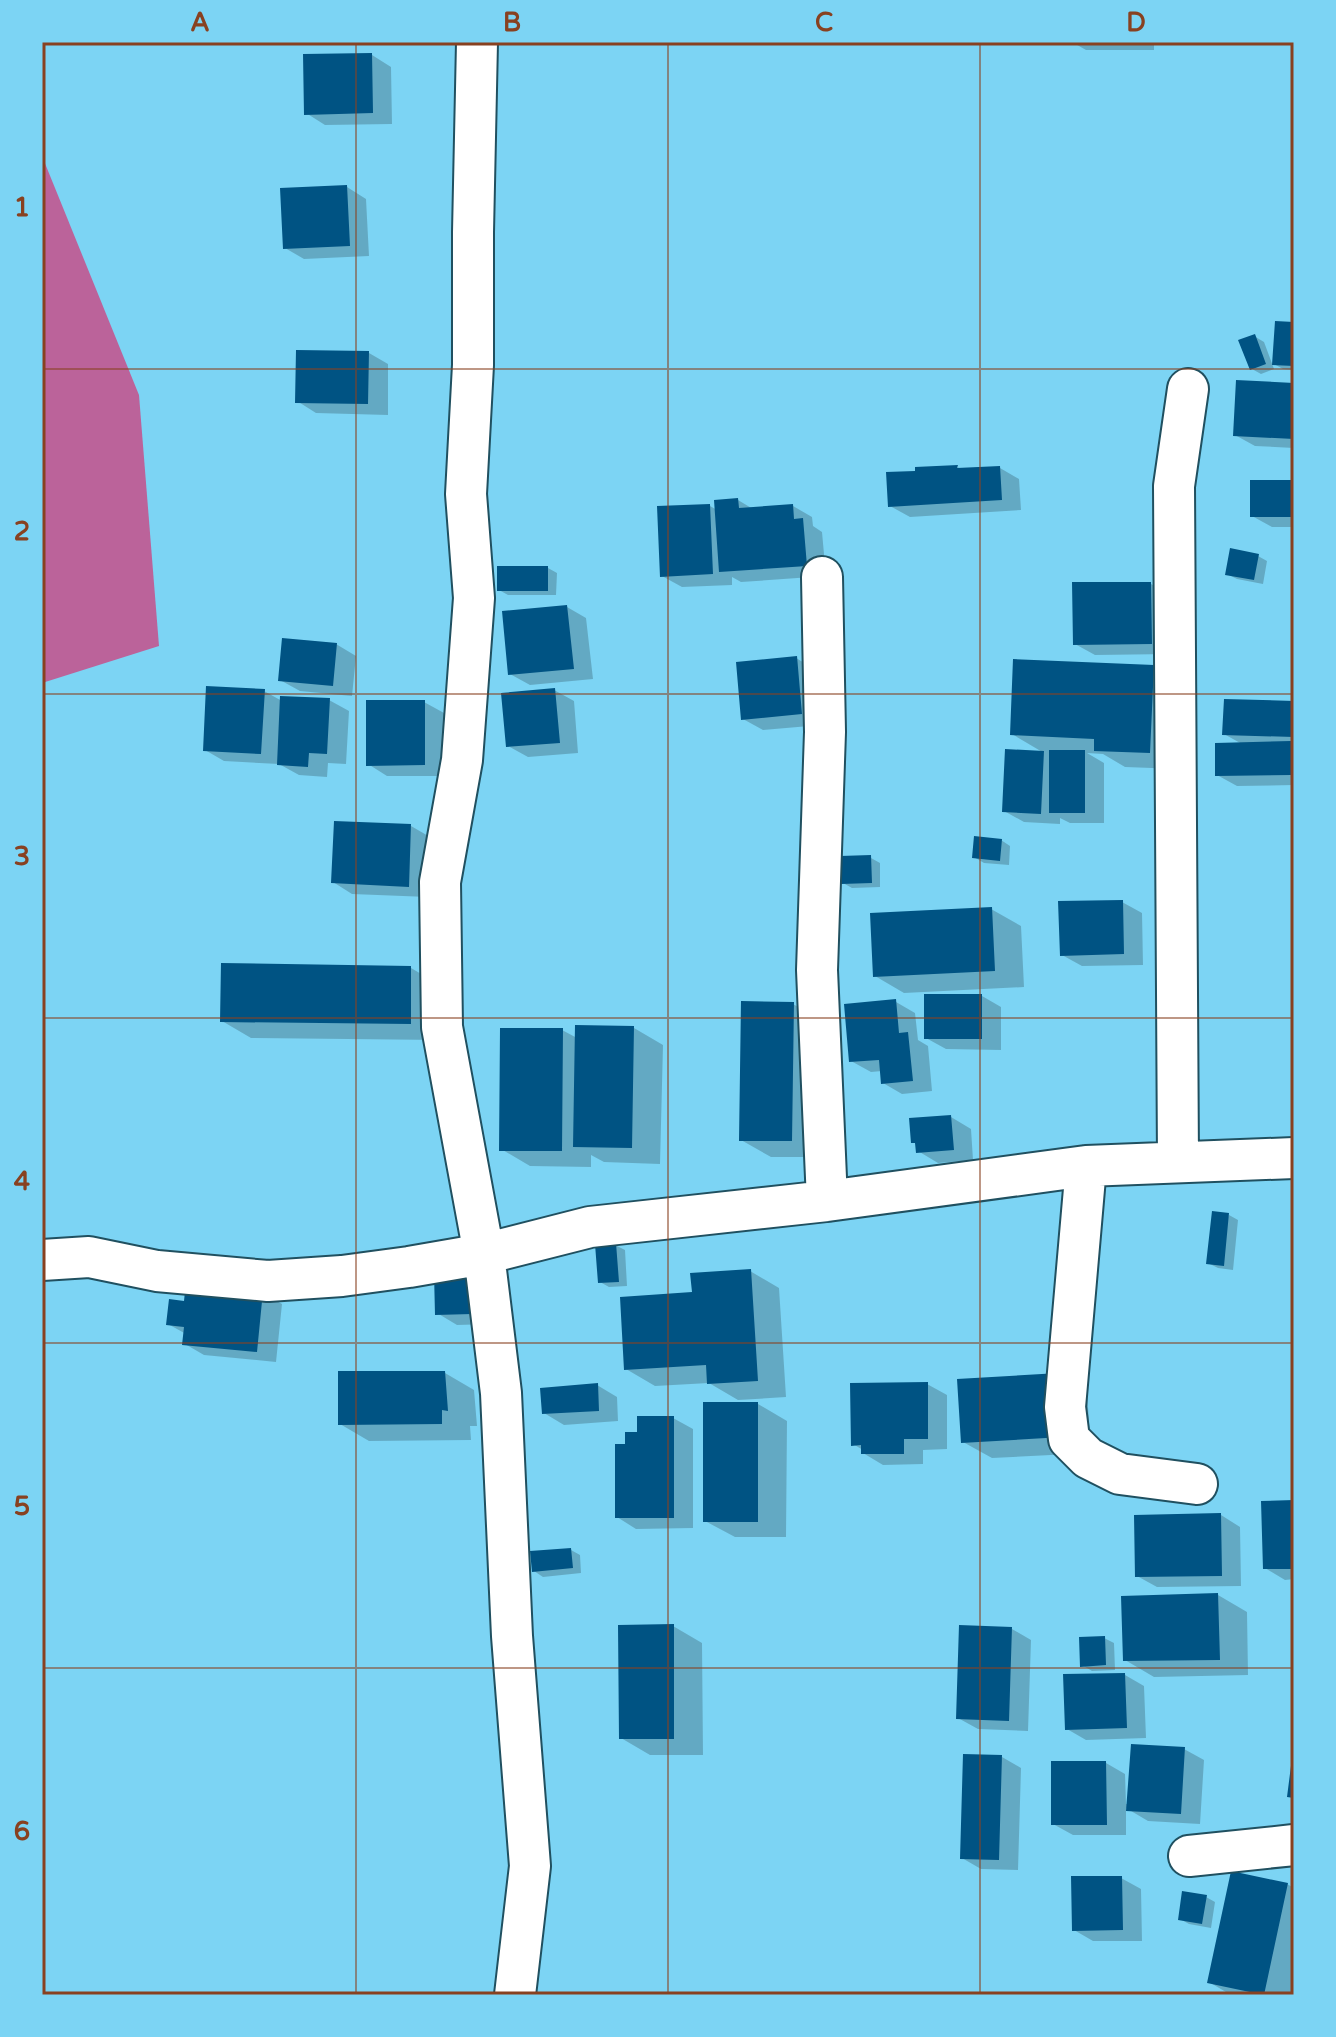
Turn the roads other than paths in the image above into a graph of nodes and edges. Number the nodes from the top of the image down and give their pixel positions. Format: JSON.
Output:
{"nodes":[{"id":1,"x":477,"y":42,"type":"edge"},
{"id":2,"x":1188,"y":389,"type":"dead end"},
{"id":3,"x":822,"y":577,"type":"dead end"},
{"id":4,"x":1294,"y":1158,"type":"edge"},
{"id":5,"x":1178,"y":1161,"type":"junction"},
{"id":6,"x":1086,"y":1166,"type":"junction"},
{"id":7,"x":827,"y":1201,"type":"junction"},
{"id":8,"x":484,"y":1254,"type":"junction"},
{"id":9,"x":42,"y":1260,"type":"edge"},
{"id":10,"x":1197,"y":1484,"type":"dead end"},
{"id":11,"x":1294,"y":1845,"type":"edge"},
{"id":12,"x":1189,"y":1856,"type":"dead end"},
{"id":13,"x":515,"y":1995,"type":"edge"}],
"edges":[{"from":1,"to":8,"type":"street"},
{"from":2,"to":5,"type":"street"},
{"from":3,"to":7,"type":"street"},
{"from":4,"to":5,"type":"street"},
{"from":5,"to":6,"type":"street"},
{"from":6,"to":7,"type":"street"},
{"from":6,"to":10,"type":"street"},
{"from":7,"to":8,"type":"street"},
{"from":8,"to":9,"type":"street"},
{"from":8,"to":13,"type":"street"},
{"from":11,"to":12,"type":"street"}]}
